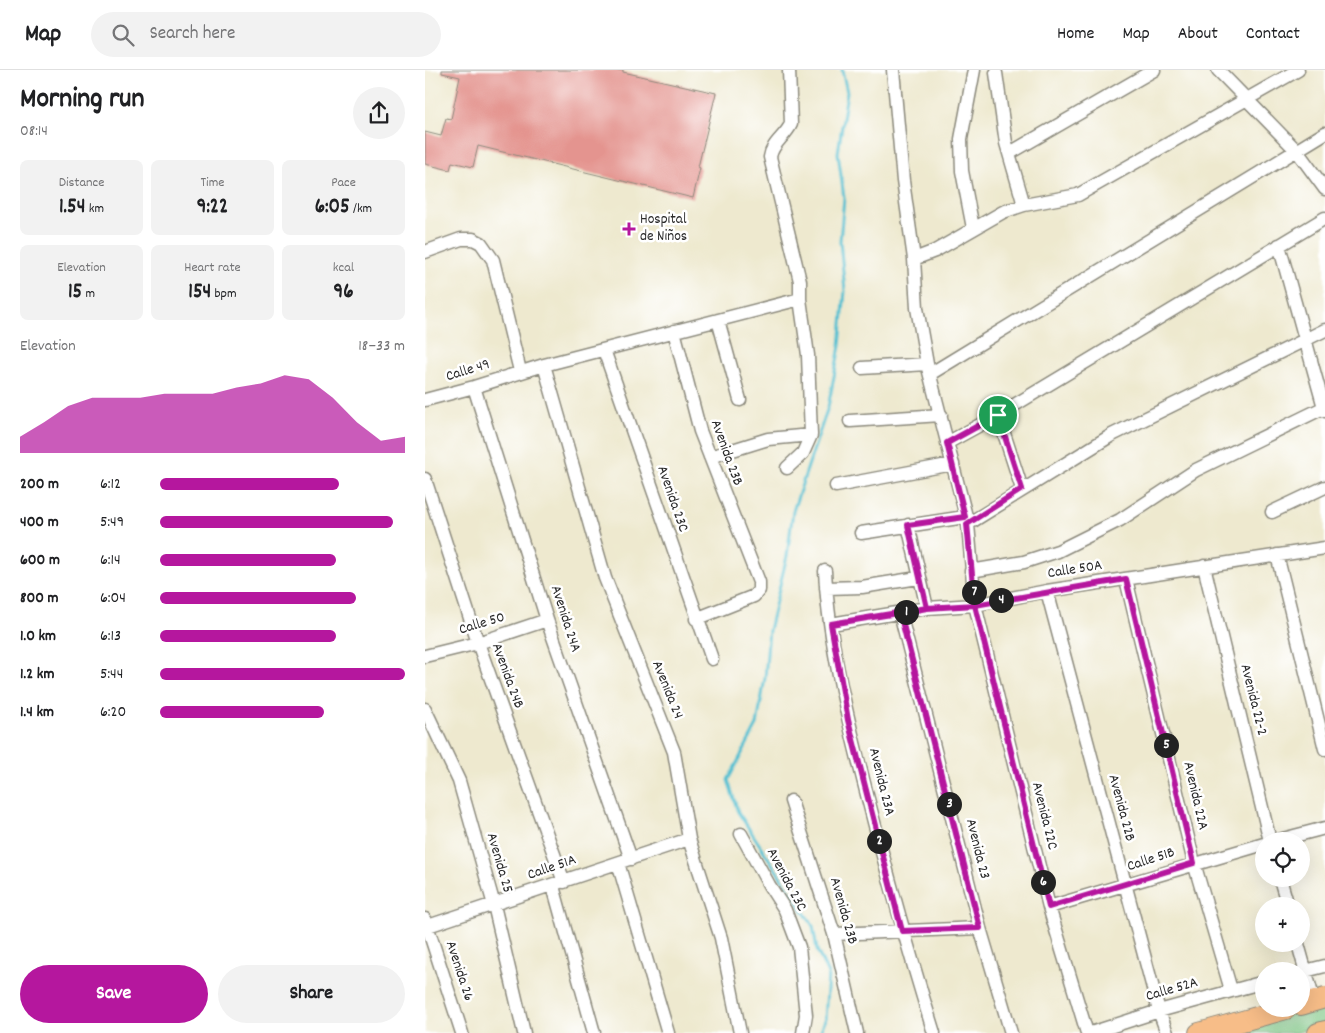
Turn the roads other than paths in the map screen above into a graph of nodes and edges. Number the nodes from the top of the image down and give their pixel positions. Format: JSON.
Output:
{"nodes":[{"id":1,"x":789,"y":70,"type":"edge"},
{"id":2,"x":893,"y":70,"type":"edge"},
{"id":3,"x":975,"y":70,"type":"edge"},
{"id":4,"x":1154,"y":70,"type":"edge"},
{"id":5,"x":1218,"y":70,"type":"edge"},
{"id":6,"x":1298,"y":70,"type":"edge"},
{"id":7,"x":1000,"y":71,"type":"edge"},
{"id":8,"x":1248,"y":100,"type":"junction"},
{"id":9,"x":1325,"y":133,"type":"edge"},
{"id":10,"x":1297,"y":151,"type":"junction"},
{"id":11,"x":1010,"y":153,"type":"junction"},
{"id":12,"x":1325,"y":189,"type":"edge"},
{"id":13,"x":1024,"y":205,"type":"junction"},
{"id":14,"x":1325,"y":218,"type":"edge"},
{"id":15,"x":973,"y":228,"type":"junction"},
{"id":16,"x":1279,"y":246,"type":"junction"},
{"id":17,"x":425,"y":252,"type":"edge"},
{"id":18,"x":914,"y":259,"type":"junction"},
{"id":19,"x":800,"y":300,"type":"junction"},
{"id":20,"x":718,"y":320,"type":"junction"},
{"id":21,"x":1325,"y":330,"type":"edge"},
{"id":22,"x":674,"y":331,"type":"junction"},
{"id":23,"x":1305,"y":340,"type":"junction"},
{"id":24,"x":604,"y":350,"type":"junction"},
{"id":25,"x":543,"y":365,"type":"junction"},
{"id":26,"x":862,"y":368,"type":"dead end"},
{"id":27,"x":929,"y":369,"type":"junction"},
{"id":28,"x":519,"y":371,"type":"junction"},
{"id":29,"x":474,"y":388,"type":"junction"},
{"id":30,"x":425,"y":400,"type":"edge"},
{"id":31,"x":740,"y":400,"type":"dead end"},
{"id":32,"x":1325,"y":409,"type":"edge"},
{"id":33,"x":941,"y":415,"type":"junction"},
{"id":34,"x":998,"y":415,"type":"junction"},
{"id":35,"x":850,"y":421,"type":"dead end"},
{"id":36,"x":811,"y":435,"type":"junction"},
{"id":37,"x":947,"y":443,"type":"junction"},
{"id":38,"x":710,"y":457,"type":"junction"},
{"id":39,"x":953,"y":464,"type":"junction"},
{"id":40,"x":787,"y":468,"type":"dead end"},
{"id":41,"x":425,"y":479,"type":"edge"},
{"id":42,"x":836,"y":486,"type":"dead end"},
{"id":43,"x":1325,"y":487,"type":"edge"},
{"id":44,"x":1022,"y":489,"type":"junction"},
{"id":45,"x":1272,"y":512,"type":"dead end"},
{"id":46,"x":967,"y":521,"type":"junction"},
{"id":47,"x":908,"y":525,"type":"junction"},
{"id":48,"x":861,"y":533,"type":"dead end"},
{"id":49,"x":1325,"y":548,"type":"edge"},
{"id":50,"x":1277,"y":555,"type":"junction"},
{"id":51,"x":1204,"y":566,"type":"junction"},
{"id":52,"x":971,"y":570,"type":"junction"},
{"id":53,"x":825,"y":571,"type":"dead end"},
{"id":54,"x":918,"y":578,"type":"junction"},
{"id":55,"x":1126,"y":579,"type":"junction"},
{"id":56,"x":826,"y":588,"type":"junction"},
{"id":57,"x":1047,"y":591,"type":"junction"},
{"id":58,"x":975,"y":605,"type":"junction"},
{"id":59,"x":927,"y":608,"type":"junction"},
{"id":60,"x":900,"y":613,"type":"junction"},
{"id":61,"x":696,"y":619,"type":"junction"},
{"id":62,"x":547,"y":620,"type":"junction"},
{"id":63,"x":831,"y":624,"type":"junction"},
{"id":64,"x":478,"y":643,"type":"junction"},
{"id":65,"x":425,"y":656,"type":"edge"},
{"id":66,"x":711,"y":659,"type":"dead end"},
{"id":67,"x":425,"y":709,"type":"edge"},
{"id":68,"x":1325,"y":749,"type":"edge"},
{"id":69,"x":791,"y":801,"type":"dead end"},
{"id":70,"x":1325,"y":828,"type":"edge"},
{"id":71,"x":1268,"y":832,"type":"edge"},
{"id":72,"x":1310,"y":832,"type":"edge"},
{"id":73,"x":741,"y":834,"type":"dead end"},
{"id":74,"x":689,"y":839,"type":"junction"},
{"id":75,"x":1255,"y":846,"type":"edge"},
{"id":76,"x":631,"y":859,"type":"junction"},
{"id":77,"x":618,"y":863,"type":"junction"},
{"id":78,"x":1194,"y":863,"type":"junction"},
{"id":79,"x":559,"y":884,"type":"junction"},
{"id":80,"x":1125,"y":886,"type":"junction"},
{"id":81,"x":494,"y":905,"type":"junction"},
{"id":82,"x":1049,"y":907,"type":"junction"},
{"id":83,"x":426,"y":924,"type":"edge"},
{"id":84,"x":980,"y":928,"type":"junction"},
{"id":85,"x":902,"y":931,"type":"junction"},
{"id":86,"x":834,"y":934,"type":"junction"},
{"id":87,"x":1325,"y":966,"type":"edge"},
{"id":88,"x":1310,"y":970,"type":"edge"},
{"id":89,"x":1255,"y":984,"type":"edge"},
{"id":90,"x":1231,"y":990,"type":"junction"},
{"id":91,"x":1159,"y":1011,"type":"junction"},
{"id":92,"x":1257,"y":1017,"type":"edge"},
{"id":93,"x":1325,"y":1031,"type":"edge"},
{"id":94,"x":462,"y":1033,"type":"edge"},
{"id":95,"x":524,"y":1033,"type":"edge"},
{"id":96,"x":594,"y":1033,"type":"edge"},
{"id":97,"x":668,"y":1033,"type":"edge"},
{"id":98,"x":740,"y":1033,"type":"edge"},
{"id":99,"x":803,"y":1033,"type":"edge"},
{"id":100,"x":857,"y":1033,"type":"edge"},
{"id":101,"x":934,"y":1033,"type":"edge"},
{"id":102,"x":1011,"y":1033,"type":"edge"},
{"id":103,"x":1087,"y":1033,"type":"edge"},
{"id":104,"x":1091,"y":1033,"type":"edge"},
{"id":105,"x":1167,"y":1033,"type":"edge"},
{"id":106,"x":1199,"y":1033,"type":"edge"},
{"id":107,"x":1318,"y":1033,"type":"edge"}],
"edges":[{"from":1,"to":19,"type":"street"},
{"from":2,"to":18,"type":"street","name":"Avenida 22C"},
{"from":3,"to":7,"type":"street"},
{"from":3,"to":15,"type":"street"},
{"from":4,"to":11,"type":"street"},
{"from":5,"to":8,"type":"street"},
{"from":6,"to":8,"type":"street"},
{"from":7,"to":11,"type":"street"},
{"from":8,"to":10,"type":"street"},
{"from":8,"to":13,"type":"street"},
{"from":9,"to":10,"type":"street"},
{"from":10,"to":12,"type":"street"},
{"from":10,"to":27,"type":"street"},
{"from":11,"to":13,"type":"street"},
{"from":13,"to":15,"type":"street"},
{"from":14,"to":16,"type":"street"},
{"from":15,"to":18,"type":"street"},
{"from":16,"to":23,"type":"street"},
{"from":16,"to":34,"type":"street"},
{"from":17,"to":28,"type":"street"},
{"from":18,"to":27,"type":"street","name":"Avenida 22C"},
{"from":19,"to":20,"type":"street","name":"Calle 49"},
{"from":19,"to":36,"type":"street"},
{"from":20,"to":22,"type":"street","name":"Calle 49"},
{"from":20,"to":31,"type":"street"},
{"from":21,"to":23,"type":"street"},
{"from":22,"to":24,"type":"street","name":"Calle 49"},
{"from":22,"to":38,"type":"street","name":"Avenida 23B"},
{"from":23,"to":32,"type":"street"},
{"from":23,"to":44,"type":"street"},
{"from":24,"to":25,"type":"street","name":"Calle 49"},
{"from":24,"to":61,"type":"street","name":"Avenida 23C"},
{"from":25,"to":28,"type":"street","name":"Calle 49"},
{"from":25,"to":74,"type":"street","name":"Avenida 24"},
{"from":26,"to":27,"type":"street"},
{"from":27,"to":33,"type":"street","name":"Avenida 22C"},
{"from":28,"to":29,"type":"street","name":"Calle 49"},
{"from":29,"to":30,"type":"street","name":"Calle 49"},
{"from":29,"to":62,"type":"street","name":"Avenida 24A"},
{"from":32,"to":52,"type":"street"},
{"from":33,"to":35,"type":"street"},
{"from":33,"to":37,"type":"street","name":"Avenida 22C"},
{"from":34,"to":37,"type":"street"},
{"from":34,"to":44,"type":"street"},
{"from":36,"to":38,"type":"street"},
{"from":36,"to":40,"type":"street"},
{"from":37,"to":39,"type":"street","name":"Avenida 22C"},
{"from":38,"to":61,"type":"street","name":"Avenida 23B"},
{"from":39,"to":42,"type":"street"},
{"from":39,"to":46,"type":"street","name":"Avenida 22C"},
{"from":41,"to":64,"type":"street","name":"Avenida 24B"},
{"from":43,"to":45,"type":"street"},
{"from":44,"to":46,"type":"street"},
{"from":46,"to":47,"type":"street"},
{"from":46,"to":52,"type":"street","name":"Avenida 22C"},
{"from":47,"to":48,"type":"street"},
{"from":47,"to":54,"type":"street"},
{"from":49,"to":50,"type":"street","name":"Calle 50A"},
{"from":50,"to":51,"type":"street","name":"Calle 50A"},
{"from":50,"to":68,"type":"street"},
{"from":51,"to":55,"type":"street","name":"Calle 50A"},
{"from":51,"to":71,"type":"street","name":"Avenida 22-2"},
{"from":52,"to":58,"type":"street","name":"Avenida 22C"},
{"from":53,"to":56,"type":"street","name":"Avenida 23A"},
{"from":54,"to":56,"type":"street"},
{"from":54,"to":59,"type":"street"},
{"from":55,"to":57,"type":"street","name":"Calle 50A"},
{"from":55,"to":78,"type":"street","name":"Avenida 22A"},
{"from":56,"to":63,"type":"street","name":"Avenida 23A"},
{"from":57,"to":58,"type":"street","name":"Calle 50A"},
{"from":57,"to":80,"type":"street","name":"Avenida 22B"},
{"from":58,"to":59,"type":"street","name":"Calle 50A"},
{"from":58,"to":82,"type":"street","name":"Avenida 22C"},
{"from":59,"to":60,"type":"street","name":"Calle 50A"},
{"from":60,"to":63,"type":"street","name":"Calle 50A"},
{"from":60,"to":84,"type":"street","name":"Avenida 23"},
{"from":61,"to":66,"type":"street","name":"Avenida 23C"},
{"from":62,"to":64,"type":"street","name":"Calle 50"},
{"from":62,"to":76,"type":"street","name":"Avenida 24A"},
{"from":63,"to":85,"type":"street","name":"Avenida 23A"},
{"from":64,"to":65,"type":"street","name":"Calle 50"},
{"from":64,"to":79,"type":"street","name":"Avenida 24B"},
{"from":67,"to":81,"type":"street","name":"Avenida 25"},
{"from":69,"to":86,"type":"street","name":"Avenida 23B"},
{"from":70,"to":72,"type":"street"},
{"from":73,"to":99,"type":"street","name":"Avenida 23C"},
{"from":74,"to":76,"type":"street","name":"Calle 51A"},
{"from":74,"to":98,"type":"street","name":"Avenida 24"},
{"from":75,"to":78,"type":"street","name":"Calle 51B"},
{"from":76,"to":77,"type":"street","name":"Calle 51A"},
{"from":77,"to":79,"type":"street","name":"Calle 51A"},
{"from":77,"to":97,"type":"street"},
{"from":78,"to":80,"type":"street","name":"Calle 51B"},
{"from":78,"to":90,"type":"street","name":"Avenida 22A"},
{"from":79,"to":81,"type":"street","name":"Calle 51A"},
{"from":79,"to":96,"type":"street","name":"Avenida 24B"},
{"from":80,"to":82,"type":"street","name":"Calle 51B"},
{"from":80,"to":91,"type":"street","name":"Avenida 22B"},
{"from":81,"to":83,"type":"street","name":"Calle 51A"},
{"from":81,"to":95,"type":"street","name":"Avenida 25"},
{"from":82,"to":103,"type":"street","name":"Avenida 22C"},
{"from":83,"to":94,"type":"street","name":"Avenida 26"},
{"from":84,"to":85,"type":"street"},
{"from":84,"to":102,"type":"street","name":"Avenida 23"},
{"from":85,"to":86,"type":"street"},
{"from":85,"to":101,"type":"street","name":"Avenida 23A"},
{"from":86,"to":100,"type":"street","name":"Avenida 23B"},
{"from":87,"to":88,"type":"street"},
{"from":89,"to":90,"type":"street","name":"Calle 52A"},
{"from":90,"to":91,"type":"street","name":"Calle 52A"},
{"from":91,"to":104,"type":"street","name":"Calle 52A"},
{"from":91,"to":105,"type":"street","name":"Avenida 22B"},
{"from":92,"to":106,"type":"highway"},
{"from":93,"to":107,"type":"highway"}]}
